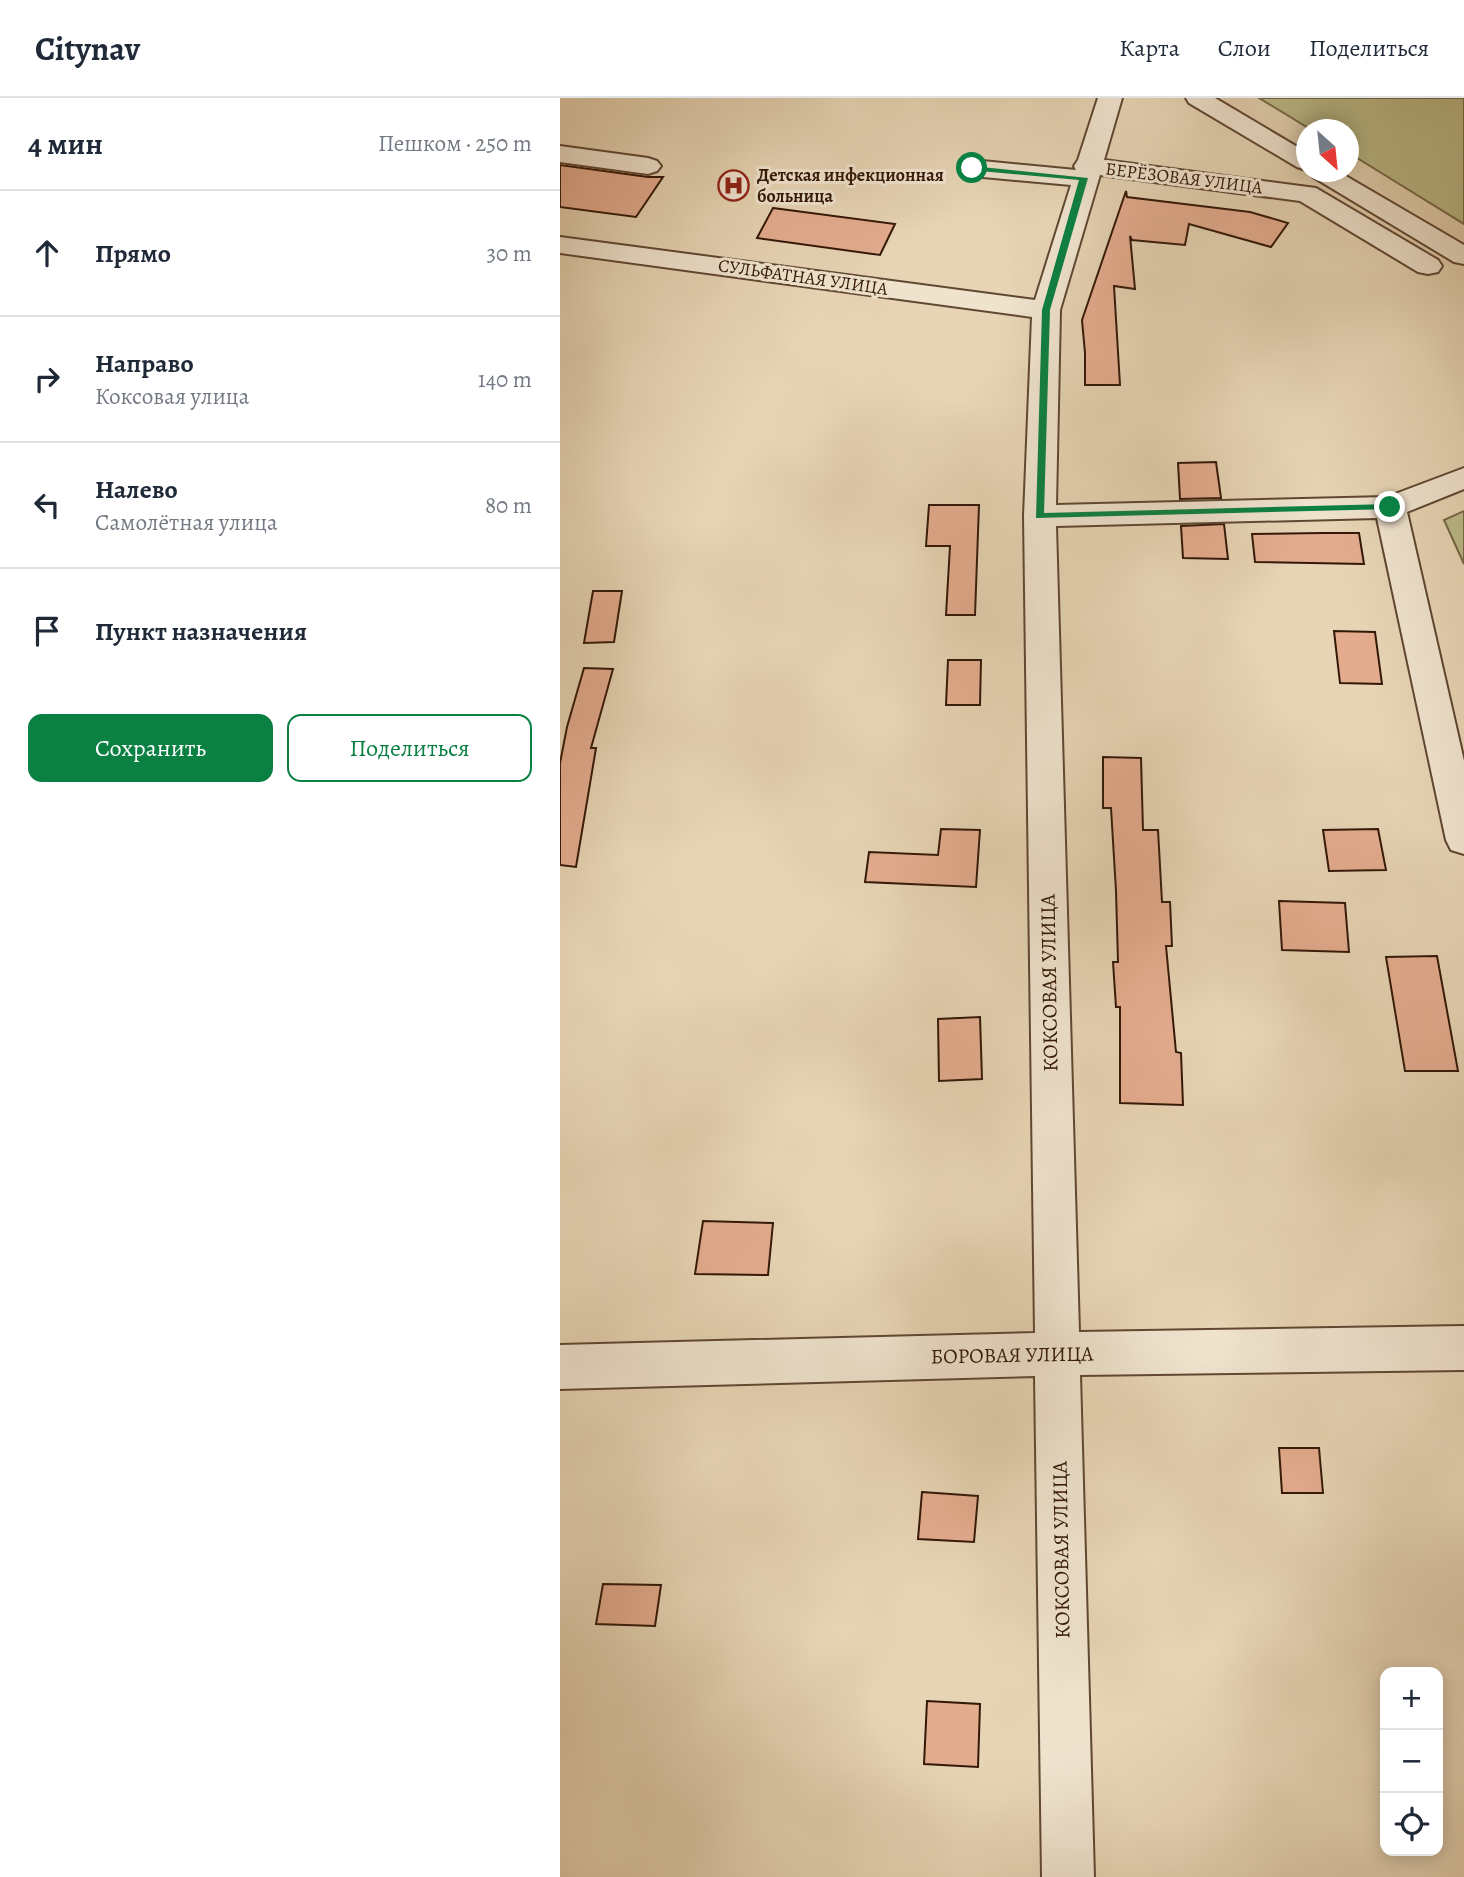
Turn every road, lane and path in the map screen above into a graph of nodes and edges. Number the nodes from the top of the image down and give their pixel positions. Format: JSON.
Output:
{"nodes":[{"id":1,"x":1110,"y":98,"type":"edge"},
{"id":2,"x":1198,"y":98,"type":"edge"},
{"id":3,"x":560,"y":154,"type":"edge"},
{"id":4,"x":1296,"y":156,"type":"edge"},
{"id":5,"x":648,"y":166,"type":"dead end"},
{"id":6,"x":972,"y":168,"type":"dead end"},
{"id":7,"x":1086,"y":172,"type":"junction"},
{"id":8,"x":1339,"y":182,"type":"edge"},
{"id":9,"x":560,"y":245,"type":"edge"},
{"id":10,"x":1464,"y":256,"type":"edge"},
{"id":11,"x":1428,"y":266,"type":"dead end"},
{"id":12,"x":1046,"y":310,"type":"junction"},
{"id":13,"x":1464,"y":478,"type":"edge"},
{"id":14,"x":1390,"y":507,"type":"junction"},
{"id":15,"x":1040,"y":516,"type":"junction"},
{"id":16,"x":1464,"y":840,"type":"edge"},
{"id":17,"x":1464,"y":1348,"type":"edge"},
{"id":18,"x":1056,"y":1354,"type":"junction"},
{"id":19,"x":560,"y":1367,"type":"edge"},
{"id":20,"x":1068,"y":1877,"type":"edge"}],
"edges":[{"from":1,"to":7,"type":"street","name":"КОКСОВАЯ УЛИЦА"},
{"from":2,"to":4,"type":"street"},
{"from":3,"to":5,"type":"street"},
{"from":6,"to":7,"type":"street","name":"БЕРЁЗОВАЯ УЛИЦА"},
{"from":7,"to":11,"type":"street","name":"БЕРЁЗОВАЯ УЛИЦА"},
{"from":7,"to":12,"type":"street","name":"КОКСОВАЯ УЛИЦА"},
{"from":8,"to":10,"type":"street"},
{"from":9,"to":12,"type":"street","name":"СУЛЬФАТНАЯ УЛИЦА"},
{"from":12,"to":15,"type":"street","name":"КОКСОВАЯ УЛИЦА"},
{"from":13,"to":14,"type":"street"},
{"from":14,"to":15,"type":"street"},
{"from":14,"to":16,"type":"street"},
{"from":15,"to":18,"type":"street","name":"КОКСОВАЯ УЛИЦА"},
{"from":17,"to":18,"type":"street","name":"БОРОВАЯ УЛИЦА"},
{"from":18,"to":19,"type":"street","name":"БОРОВАЯ УЛИЦА"},
{"from":18,"to":20,"type":"street","name":"КОКСОВАЯ УЛИЦА"}]}
